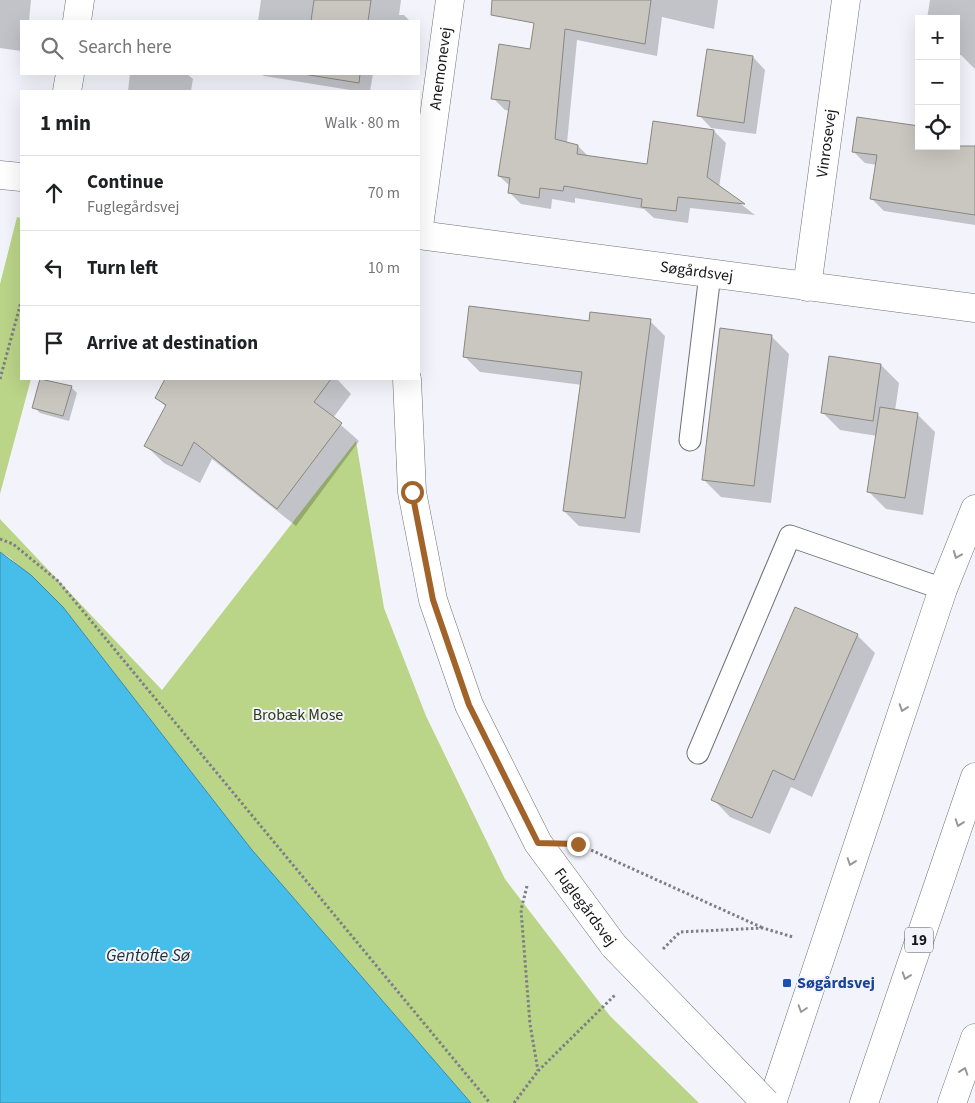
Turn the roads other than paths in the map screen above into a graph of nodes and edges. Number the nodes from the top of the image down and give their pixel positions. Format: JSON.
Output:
{"nodes":[{"id":1,"x":80,"y":0,"type":"edge"},
{"id":2,"x":450,"y":0,"type":"edge"},
{"id":3,"x":846,"y":0,"type":"edge"},
{"id":4,"x":77,"y":20,"type":"edge"},
{"id":5,"x":70,"y":75,"type":"edge"},
{"id":6,"x":67,"y":90,"type":"edge"},
{"id":7,"x":0,"y":175,"type":"edge"},
{"id":8,"x":20,"y":177,"type":"edge"},
{"id":9,"x":420,"y":219,"type":"edge"},
{"id":10,"x":420,"y":235,"type":"edge"},
{"id":11,"x":710,"y":274,"type":"junction"},
{"id":12,"x":807,"y":287,"type":"junction"},
{"id":13,"x":975,"y":308,"type":"edge"},
{"id":14,"x":407,"y":380,"type":"edge"},
{"id":15,"x":690,"y":440,"type":"dead end"},
{"id":16,"x":975,"y":509,"type":"edge"},
{"id":17,"x":943,"y":590,"type":"junction"},
{"id":18,"x":698,"y":753,"type":"dead end"},
{"id":19,"x":975,"y":776,"type":"edge"},
{"id":20,"x":975,"y":1038,"type":"edge"},
{"id":21,"x":766,"y":1103,"type":"edge"},
{"id":22,"x":772,"y":1103,"type":"edge"},
{"id":23,"x":864,"y":1103,"type":"edge"},
{"id":24,"x":952,"y":1103,"type":"edge"}],
"edges":[{"from":1,"to":4,"type":"main road"},
{"from":2,"to":9,"type":"main road","name":"Anemonevej"},
{"from":3,"to":12,"type":"main road","name":"Vinrosevej"},
{"from":5,"to":6,"type":"main road"},
{"from":7,"to":8,"type":"main road"},
{"from":10,"to":11,"type":"main road","name":"Søgårdsvej"},
{"from":11,"to":12,"type":"main road","name":"Søgårdsvej"},
{"from":11,"to":15,"type":"lane"},
{"from":12,"to":13,"type":"main road","name":"Søgårdsvej"},
{"from":14,"to":21,"type":"main road","name":"Fuglegårdsvej","bridge":true},
{"from":16,"to":17,"type":"main road","one_way":true},
{"from":17,"to":18,"type":"lane"},
{"from":17,"to":22,"type":"main road","one_way":true},
{"from":19,"to":23,"type":"main road","number":"19","one_way":true},
{"from":24,"to":20,"type":"main road","one_way":true}]}
